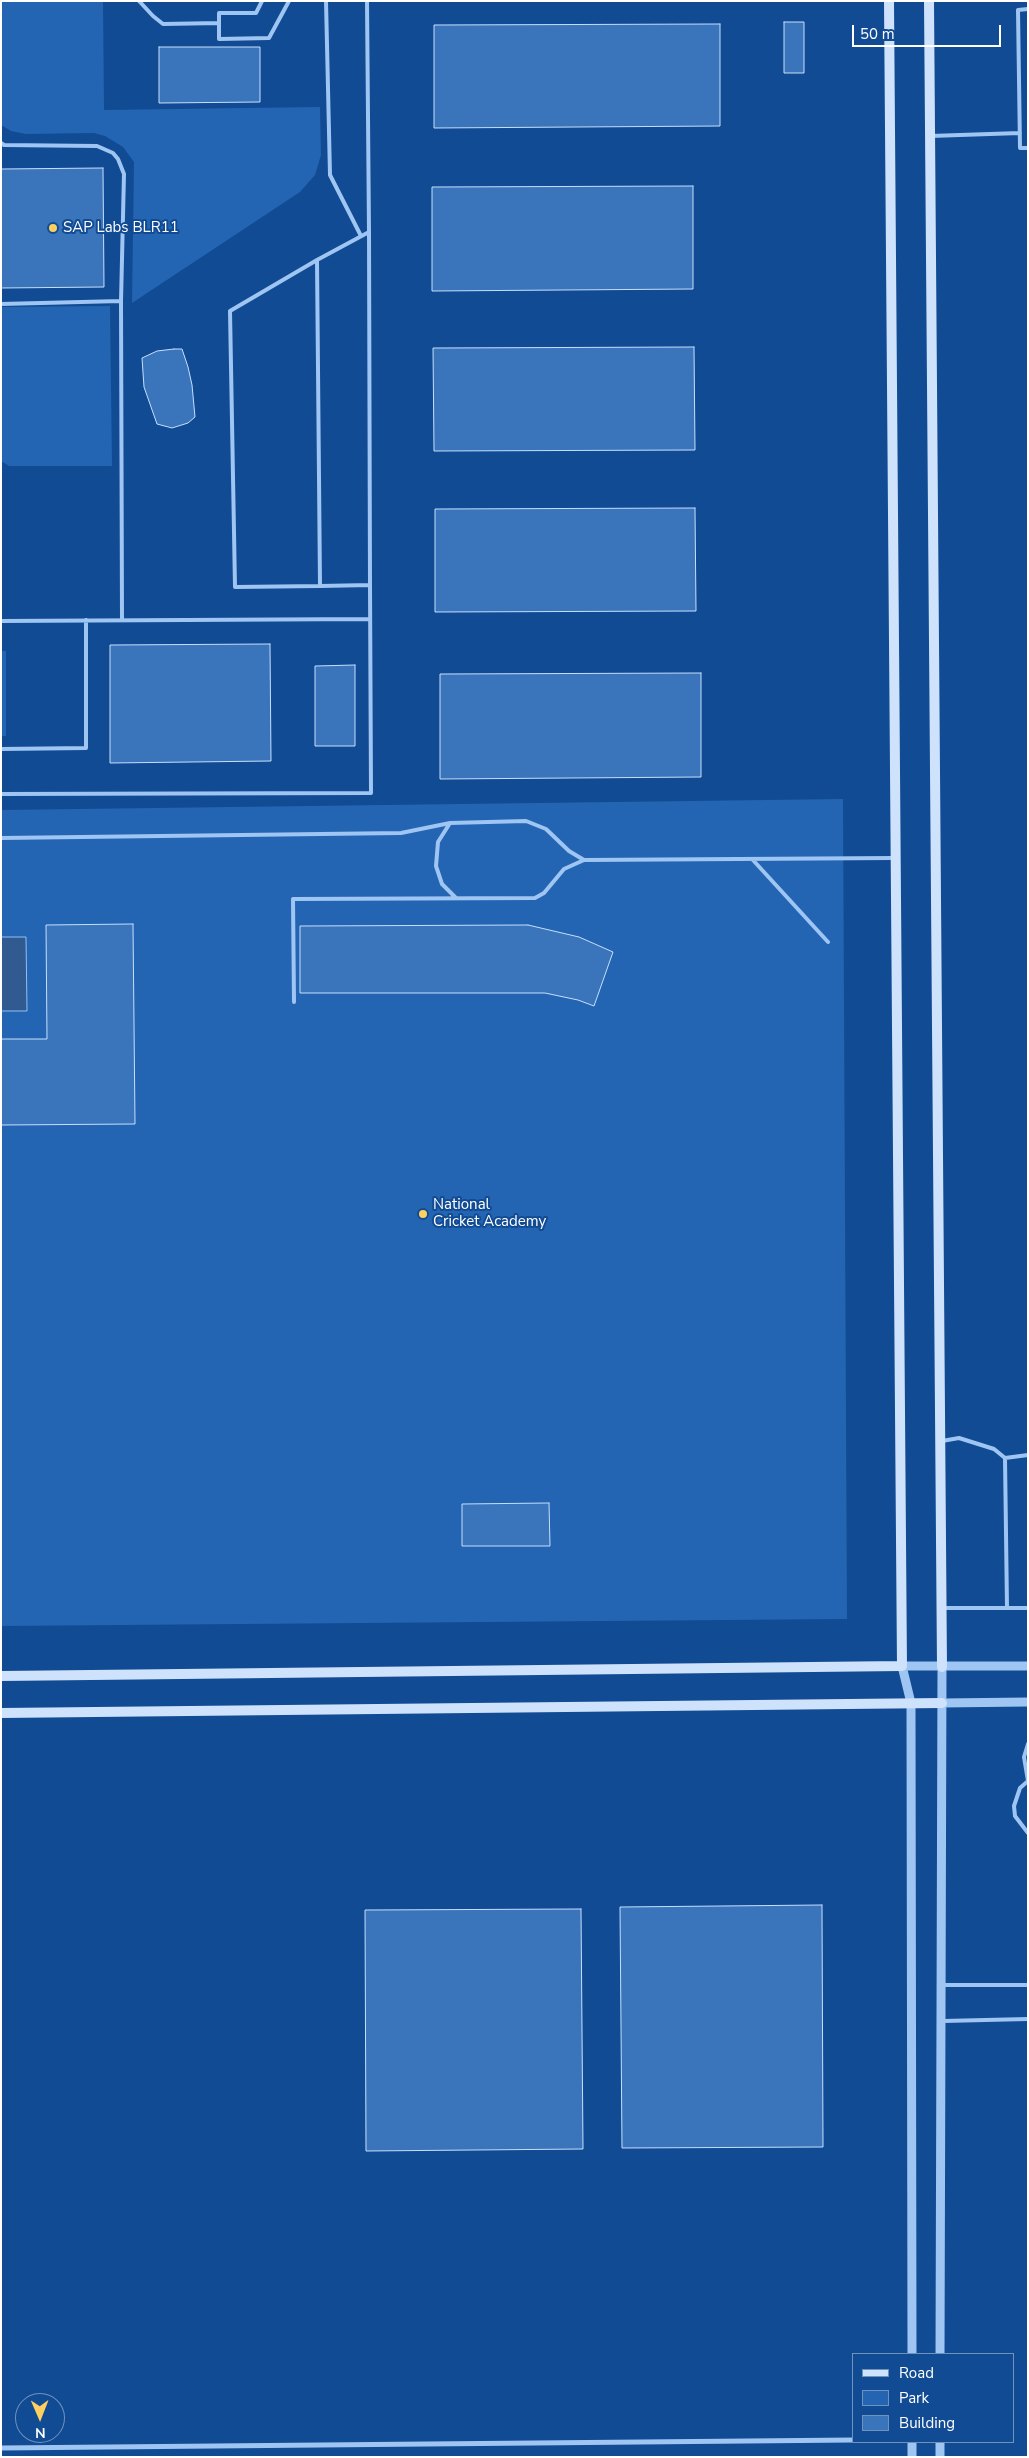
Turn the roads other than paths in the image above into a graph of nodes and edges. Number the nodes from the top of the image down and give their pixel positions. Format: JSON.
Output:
{"nodes":[{"id":1,"x":140,"y":1,"type":"edge"},
{"id":2,"x":262,"y":1,"type":"edge"},
{"id":3,"x":289,"y":1,"type":"edge"},
{"id":4,"x":326,"y":1,"type":"edge"},
{"id":5,"x":367,"y":1,"type":"edge"},
{"id":6,"x":889,"y":1,"type":"edge"},
{"id":7,"x":929,"y":1,"type":"edge"},
{"id":8,"x":1028,"y":9,"type":"edge"},
{"id":9,"x":219,"y":23,"type":"junction"},
{"id":10,"x":1020,"y":134,"type":"junction"},
{"id":11,"x":930,"y":136,"type":"junction"},
{"id":12,"x":1,"y":143,"type":"edge"},
{"id":13,"x":1028,"y":148,"type":"edge"},
{"id":14,"x":369,"y":232,"type":"junction"},
{"id":15,"x":361,"y":236,"type":"junction"},
{"id":16,"x":318,"y":260,"type":"junction"},
{"id":17,"x":121,"y":301,"type":"junction"},
{"id":18,"x":1,"y":304,"type":"edge"},
{"id":19,"x":370,"y":585,"type":"junction"},
{"id":20,"x":320,"y":586,"type":"junction"},
{"id":21,"x":370,"y":619,"type":"junction"},
{"id":22,"x":86,"y":620,"type":"junction"},
{"id":23,"x":122,"y":620,"type":"junction"},
{"id":24,"x":1,"y":621,"type":"edge"},
{"id":25,"x":1,"y":749,"type":"edge"},
{"id":26,"x":1,"y":794,"type":"edge"},
{"id":27,"x":450,"y":823,"type":"junction"},
{"id":28,"x":1,"y":838,"type":"edge"},
{"id":29,"x":896,"y":858,"type":"junction"},
{"id":30,"x":752,"y":859,"type":"junction"},
{"id":31,"x":584,"y":860,"type":"junction"},
{"id":32,"x":456,"y":898,"type":"junction"},
{"id":33,"x":828,"y":942,"type":"dead end"},
{"id":34,"x":294,"y":1002,"type":"dead end"},
{"id":35,"x":940,"y":1442,"type":"junction"},
{"id":36,"x":1028,"y":1455,"type":"edge"},
{"id":37,"x":1005,"y":1458,"type":"junction"},
{"id":38,"x":942,"y":1608,"type":"junction"},
{"id":39,"x":1007,"y":1608,"type":"junction"},
{"id":40,"x":1028,"y":1608,"type":"edge"},
{"id":41,"x":902,"y":1666,"type":"junction"},
{"id":42,"x":1028,"y":1666,"type":"edge"},
{"id":43,"x":942,"y":1667,"type":"junction"},
{"id":44,"x":1,"y":1676,"type":"edge"},
{"id":45,"x":1028,"y":1702,"type":"edge"},
{"id":46,"x":911,"y":1703,"type":"junction"},
{"id":47,"x":942,"y":1703,"type":"junction"},
{"id":48,"x":1,"y":1714,"type":"edge"},
{"id":49,"x":1028,"y":1744,"type":"edge"},
{"id":50,"x":1028,"y":1781,"type":"edge"},
{"id":51,"x":1028,"y":1833,"type":"edge"},
{"id":52,"x":1028,"y":1985,"type":"edge"},
{"id":53,"x":943,"y":1986,"type":"junction"},
{"id":54,"x":1028,"y":2019,"type":"edge"},
{"id":55,"x":942,"y":2021,"type":"junction"},
{"id":56,"x":912,"y":2353,"type":"edge"},
{"id":57,"x":940,"y":2353,"type":"edge"},
{"id":58,"x":852,"y":2440,"type":"edge"},
{"id":59,"x":912,"y":2443,"type":"edge"},
{"id":60,"x":940,"y":2443,"type":"edge"},
{"id":61,"x":1,"y":2448,"type":"edge"},
{"id":62,"x":912,"y":2457,"type":"edge"},
{"id":63,"x":940,"y":2457,"type":"edge"}],
"edges":[{"from":1,"to":9,"type":"lane"},
{"from":2,"to":9,"type":"lane"},
{"from":3,"to":9,"type":"lane"},
{"from":4,"to":15,"type":"lane"},
{"from":5,"to":14,"type":"lane"},
{"from":6,"to":29,"type":"main road"},
{"from":7,"to":11,"type":"main road"},
{"from":8,"to":10,"type":"lane"},
{"from":10,"to":11,"type":"lane"},
{"from":10,"to":13,"type":"lane"},
{"from":11,"to":35,"type":"main road"},
{"from":12,"to":17,"type":"lane"},
{"from":14,"to":15,"type":"lane"},
{"from":14,"to":19,"type":"lane"},
{"from":15,"to":16,"type":"lane"},
{"from":16,"to":20,"type":"lane"},
{"from":16,"to":20,"type":"lane"},
{"from":17,"to":18,"type":"lane"},
{"from":17,"to":23,"type":"lane"},
{"from":19,"to":20,"type":"lane"},
{"from":19,"to":21,"type":"lane"},
{"from":21,"to":23,"type":"lane"},
{"from":21,"to":26,"type":"lane"},
{"from":22,"to":23,"type":"lane"},
{"from":22,"to":24,"type":"lane"},
{"from":22,"to":25,"type":"lane"},
{"from":27,"to":28,"type":"lane"},
{"from":27,"to":31,"type":"lane"},
{"from":27,"to":32,"type":"lane"},
{"from":29,"to":30,"type":"lane"},
{"from":29,"to":41,"type":"main road"},
{"from":30,"to":31,"type":"lane"},
{"from":30,"to":33,"type":"lane"},
{"from":31,"to":32,"type":"lane"},
{"from":32,"to":34,"type":"lane"},
{"from":35,"to":37,"type":"lane"},
{"from":35,"to":38,"type":"main road"},
{"from":36,"to":37,"type":"lane"},
{"from":37,"to":39,"type":"lane"},
{"from":38,"to":39,"type":"lane"},
{"from":38,"to":43,"type":"main road"},
{"from":39,"to":40,"type":"lane"},
{"from":41,"to":43,"type":"street"},
{"from":41,"to":44,"type":"main road"},
{"from":41,"to":46,"type":"street"},
{"from":42,"to":43,"type":"street"},
{"from":43,"to":47,"type":"street"},
{"from":45,"to":47,"type":"street"},
{"from":46,"to":47,"type":"main road"},
{"from":46,"to":48,"type":"main road"},
{"from":46,"to":56,"type":"street"},
{"from":47,"to":53,"type":"street"},
{"from":49,"to":50,"type":"lane"},
{"from":50,"to":51,"type":"lane"},
{"from":52,"to":53,"type":"lane"},
{"from":53,"to":55,"type":"street"},
{"from":54,"to":55,"type":"lane"},
{"from":55,"to":57,"type":"street"},
{"from":58,"to":61,"type":"street"},
{"from":59,"to":62,"type":"street"},
{"from":60,"to":63,"type":"street"}]}
